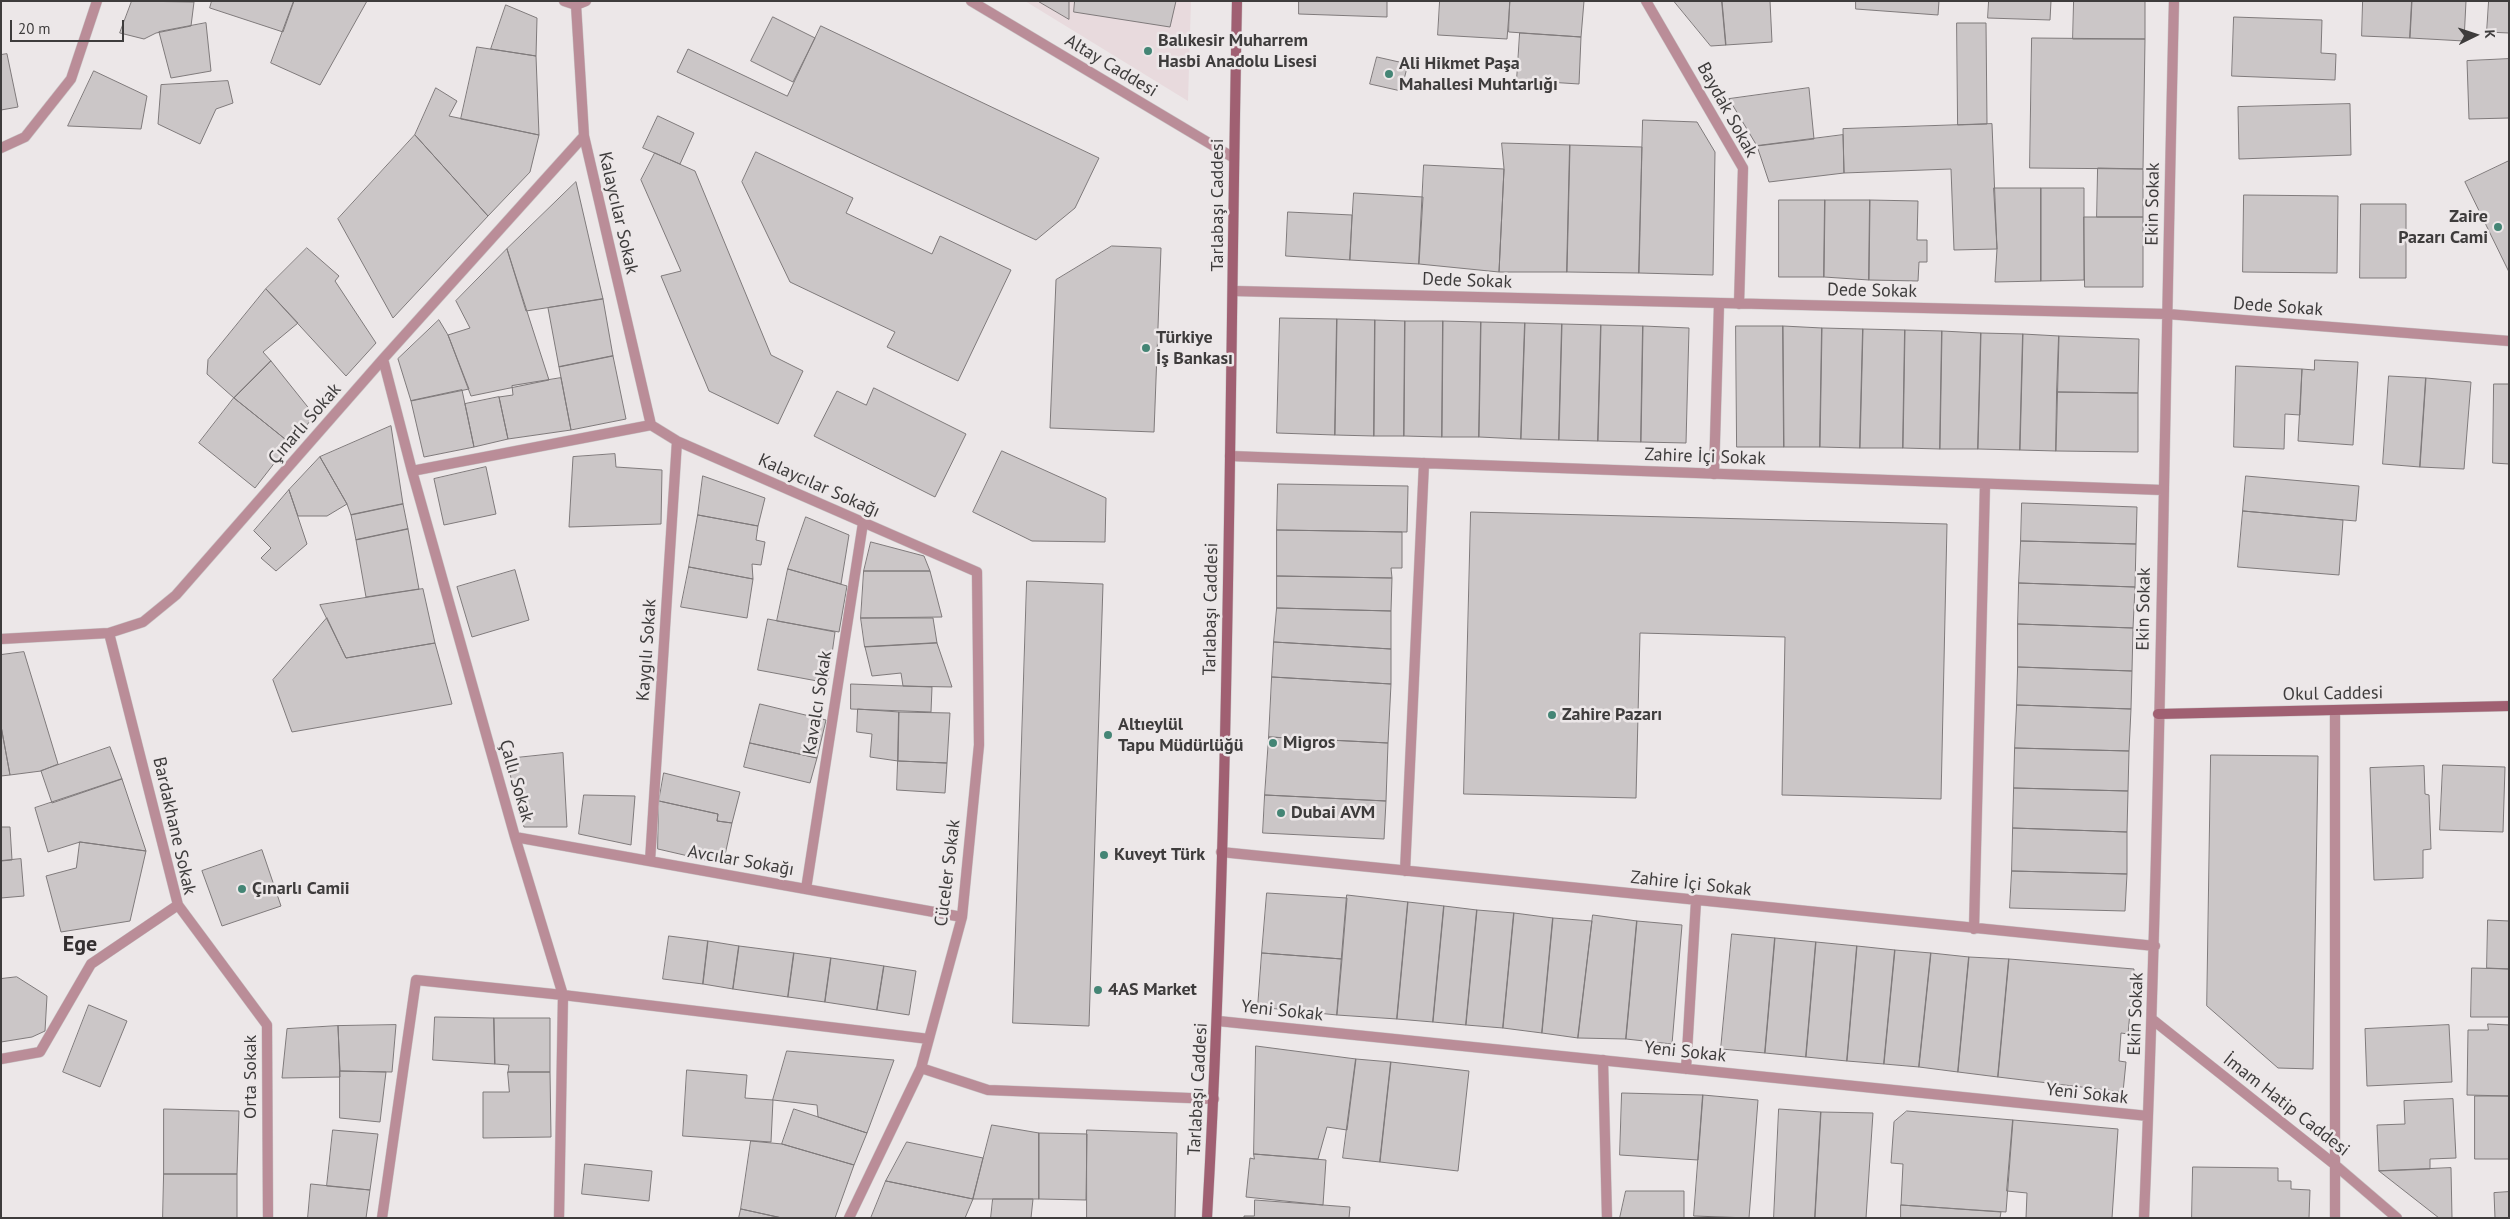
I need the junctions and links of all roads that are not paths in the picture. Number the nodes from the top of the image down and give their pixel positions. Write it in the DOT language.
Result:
graph roads {
  1 [pos="97,1"];
  2 [pos="564,1"];
  3 [pos="970,1"];
  4 [pos="1237,1"];
  5 [pos="1646,1"];
  6 [pos="2174,1"];
  7 [pos="581,3"];
  8 [pos="584,136"];
  9 [pos="1,148"];
  10 [pos="1234,158"];
  11 [pos="1234,291"];
  12 [pos="1719,304"];
  13 [pos="1739,304"];
  14 [pos="2167,314"];
  15 [pos="2509,341"];
  16 [pos="383,359"];
  17 [pos="651,425"];
  18 [pos="677,442"];
  19 [pos="1230,456"];
  20 [pos="1424,463"];
  21 [pos="412,471"];
  22 [pos="1714,474"];
  23 [pos="1985,484"];
  24 [pos="2162,490"];
  25 [pos="863,522"];
  26 [pos="977,572"];
  27 [pos="109,632"];
  28 [pos="1,638"];
  29 [pos="2509,706"];
  30 [pos="2335,711"];
  31 [pos="2158,714"];
  32 [pos="515,837"];
  33 [pos="1221,852"];
  34 [pos="650,861"];
  35 [pos="1405,871"];
  36 [pos="806,889"];
  37 [pos="1696,901"];
  38 [pos="178,904"];
  39 [pos="962,917"];
  40 [pos="1974,929"];
  41 [pos="2155,946"];
  42 [pos="562,995"];
  43 [pos="2153,1020"];
  44 [pos="1218,1021"];
  45 [pos="929,1039"];
  46 [pos="1,1059"];
  47 [pos="1603,1060"];
  48 [pos="921,1068"];
  49 [pos="1686,1068"];
  50 [pos="1214,1099"];
  51 [pos="2148,1116"];
  52 [pos="2334,1164"];
  53 [pos="268,1218"];
  54 [pos="382,1218"];
  55 [pos="559,1218"];
  56 [pos="849,1218"];
  57 [pos="1207,1218"];
  58 [pos="1607,1218"];
  59 [pos="2144,1218"];
  60 [pos="2335,1218"];
  61 [pos="2396,1218"];
  1 -- 9 [label="street"];
  2 -- 7 [label="street"];
  3 -- 10 [label="street, Altay Caddesi"];
  4 -- 10 [label="main road, Tarlabaşı Caddesi"];
  5 -- 13 [label="street, Baydak Sokak"];
  6 -- 14 [label="street, Ekin Sokak"];
  7 -- 8 [label="street, Kalaycılar Sokak"];
  8 -- 16 [label="street, Çınarlı Sokak"];
  8 -- 17 [label="street, Kalaycılar Sokak"];
  10 -- 11 [label="main road, Tarlabaşı Caddesi"];
  11 -- 12 [label="street, Dede Sokak"];
  11 -- 19 [label="main road, Tarlabaşı Caddesi"];
  12 -- 13 [label="street, Dede Sokak"];
  12 -- 22 [label="street"];
  13 -- 14 [label="street, Dede Sokak"];
  14 -- 15 [label="street, Dede Sokak"];
  14 -- 24 [label="street, Ekin Sokak"];
  16 -- 21 [label="street, Çallı Sokak"];
  16 -- 27 [label="street, Çınarlı Sokak"];
  17 -- 18 [label="street, Kalaycılar Sokağı"];
  17 -- 21 [label="street"];
  18 -- 25 [label="street, Kalaycılar Sokağı"];
  18 -- 34 [label="street, Kaygılı Sokak"];
  19 -- 20 [label="street, Zahire İçi Sokak"];
  19 -- 33 [label="main road, Tarlabaşı Caddesi"];
  20 -- 22 [label="street, Zahire İçi Sokak"];
  20 -- 35 [label="street"];
  21 -- 32 [label="street, Çallı Sokak"];
  22 -- 23 [label="street, Zahire İçi Sokak"];
  23 -- 24 [label="street, Zahire İçi Sokak"];
  23 -- 40 [label="street"];
  24 -- 31 [label="street, Ekin Sokak"];
  25 -- 26 [label="street, Kalaycılar Sokağı"];
  25 -- 36 [label="street, Kavalcı Sokak"];
  26 -- 39 [label="street, Cüceler Sokak"];
  27 -- 28 [label="street, Çınarlı Sokak"];
  27 -- 38 [label="street, Bardakhane Sokak"];
  29 -- 30 [label="main road, Okul Caddesi"];
  30 -- 31 [label="main road, Okul Caddesi"];
  30 -- 52 [label="street"];
  31 -- 41 [label="street, Ekin Sokak"];
  32 -- 34 [label="street, Avcılar Sokağı"];
  32 -- 42 [label="street, Çallı Sokak"];
  33 -- 35 [label="street, Zahire İçi Sokak"];
  33 -- 44 [label="main road, Tarlabaşı Caddesi"];
  34 -- 36 [label="street, Avcılar Sokağı"];
  35 -- 37 [label="street, Zahire İçi Sokak"];
  36 -- 39 [label="street, Avcılar Sokağı"];
  37 -- 40 [label="street, Zahire İçi Sokak"];
  37 -- 49 [label="street"];
  38 -- 46 [label="street, Bardakhane Sokak"];
  38 -- 53 [label="street, Orta Sokak"];
  39 -- 45 [label="street, Cüceler Sokak"];
  40 -- 41 [label="street, Zahire İçi Sokak"];
  41 -- 43 [label="street, Ekin Sokak"];
  42 -- 45 [label="street"];
  42 -- 54 [label="street"];
  42 -- 55 [label="street, Çallı Sokak"];
  43 -- 51 [label="street, Ekin Sokak"];
  43 -- 52 [label="street, İmam Hatip Caddesi"];
  44 -- 47 [label="street, Yeni Sokak"];
  44 -- 50 [label="main road, Tarlabaşı Caddesi"];
  45 -- 48 [label="street, Cüceler Sokak"];
  47 -- 49 [label="street, Yeni Sokak"];
  47 -- 58 [label="street"];
  48 -- 50 [label="street"];
  48 -- 56 [label="street, Cüceler Sokak"];
  49 -- 51 [label="street, Yeni Sokak"];
  50 -- 57 [label="main road, Tarlabaşı Caddesi"];
  51 -- 59 [label="street, Ekin Sokak"];
  52 -- 60 [label="street"];
  52 -- 61 [label="street, İmam Hatip Caddesi"];
}
